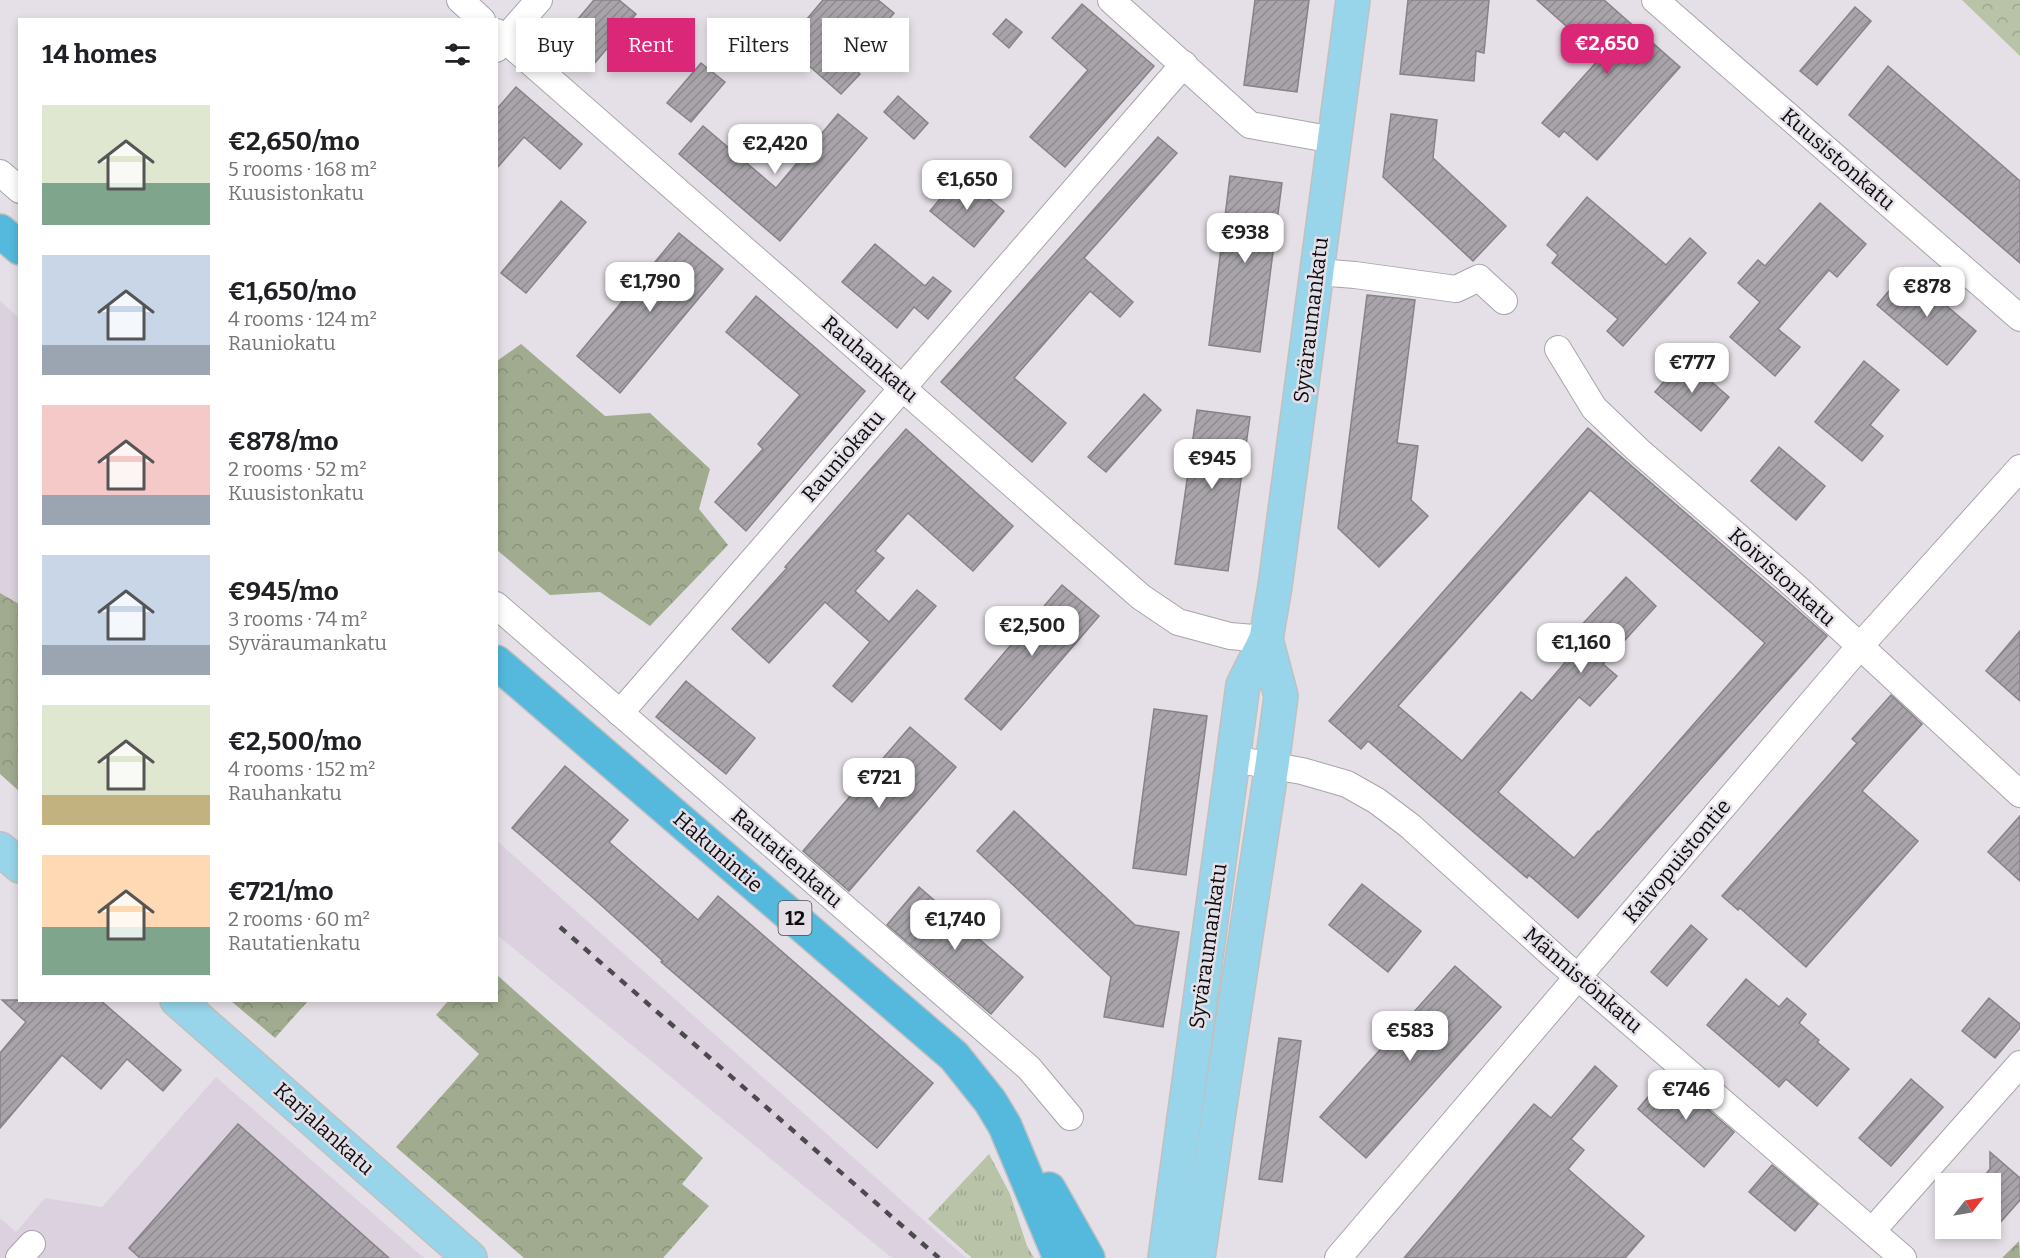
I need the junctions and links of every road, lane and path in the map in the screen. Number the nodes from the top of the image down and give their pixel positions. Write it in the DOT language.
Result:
graph roads {
  1 [pos="460,0"];
  2 [pos="539,0"];
  3 [pos="1112,0"];
  4 [pos="1353,0"];
  5 [pos="1655,0"];
  6 [pos="480,18"];
  7 [pos="499,40"];
  8 [pos="1184,64"];
  9 [pos="1334,140"];
  10 [pos="0,173"];
  11 [pos="18,188"];
  12 [pos="0,231"];
  13 [pos="18,246"];
  14 [pos="1317,272"];
  15 [pos="1504,301"];
  16 [pos="2020,318"];
  17 [pos="1558,349"];
  18 [pos="903,387"];
  19 [pos="2020,468"];
  20 [pos="498,608"];
  21 [pos="1266,639"];
  22 [pos="1860,646"];
  23 [pos="498,664"];
  24 [pos="620,713"];
  25 [pos="1233,759"];
  26 [pos="1272,765"];
  27 [pos="2020,794"];
  28 [pos="0,849"];
  29 [pos="18,864"];
  30 [pos="1578,977"];
  31 [pos="179,1002"];
  32 [pos="2020,1064"];
  33 [pos="1070,1117"];
  34 [pos="1005,1126"];
  35 [pos="1872,1231"];
  36 [pos="470,1258"];
  37 [pos="1060,1258"];
  38 [pos="1088,1258"];
  39 [pos="1165,1258"];
  40 [pos="1198,1258"];
  41 [pos="1338,1258"];
  42 [pos="1903,1258"];
  1 -- 6 [label="street"];
  2 -- 7 [label="street"];
  3 -- 8 [label="street"];
  4 -- 9 [label="main road, Syväraumankatu"];
  5 -- 16 [label="street, Kuusistonkatu"];
  7 -- 18 [label="street, Rauhankatu"];
  8 -- 9 [label="street"];
  8 -- 18 [label="street, Rauniokatu"];
  9 -- 14 [label="main road, Syväraumankatu"];
  10 -- 11 [label="street"];
  12 -- 13 [label="highway"];
  14 -- 15 [label="street"];
  14 -- 21 [label="main road, Syväraumankatu"];
  17 -- 22 [label="street, Koivistonkatu"];
  18 -- 21 [label="street, Rauhankatu"];
  18 -- 24 [label="street, Rauniokatu"];
  19 -- 22 [label="street, Kaivopuistontie"];
  20 -- 24 [label="street, Rautatienkatu"];
  21 -- 25 [label="main road, Syväraumankatu"];
  21 -- 26 [label="main road, Syväraumankatu"];
  22 -- 27 [label="street, Koivistonkatu"];
  22 -- 30 [label="street, Kaivopuistontie"];
  23 -- 34 [label="highway, Hakunintie / 12"];
  24 -- 33 [label="street, Rautatienkatu"];
  25 -- 26 [label="street, Männistönkatu"];
  25 -- 39 [label="main road, Syväraumankatu"];
  26 -- 30 [label="street, Männistönkatu"];
  26 -- 40 [label="main road, Syväraumankatu"];
  28 -- 29 [label="main road"];
  30 -- 35 [label="street, Männistönkatu"];
  30 -- 41 [label="street, Kaivopuistontie"];
  31 -- 36 [label="main road, Karjalankatu"];
  32 -- 35 [label="street"];
  34 -- 37 [label="highway, Hakunintie / 12"];
  34 -- 38 [label="highway, Hakunintie / 12"];
  35 -- 42 [label="street, Männistönkatu"];
}
